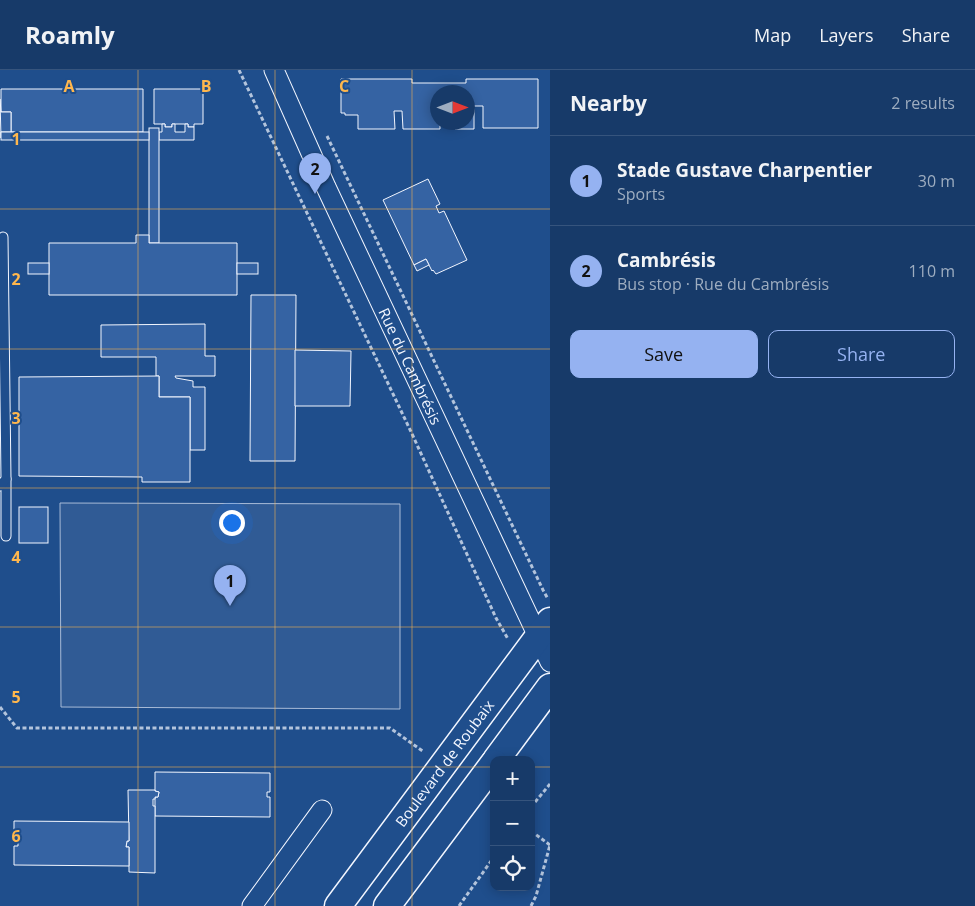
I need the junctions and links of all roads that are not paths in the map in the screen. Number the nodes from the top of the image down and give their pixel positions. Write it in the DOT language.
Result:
graph roads {
  1 [pos="274,70"];
  2 [pos="3,237"];
  3 [pos="3,483"];
  4 [pos="6,536"];
  5 [pos="544,629"];
  6 [pos="550,662"];
  7 [pos="550,688"];
  8 [pos="499,756"];
  9 [pos="490,768"];
  10 [pos="322,810"];
  11 [pos="252,906"];
  12 [pos="338,906"];
  13 [pos="387,906"];
  1 -- 5 [label="street, Rue du Cambrésis"];
  2 -- 3 [label="lane"];
  3 -- 4 [label="lane"];
  5 -- 6 [label="street, Rue du Cambrésis"];
  5 -- 12 [label="main road, Boulevard de Roubaix"];
  7 -- 8 [label="main road"];
  9 -- 13 [label="main road"];
  10 -- 11 [label="street"];
}
